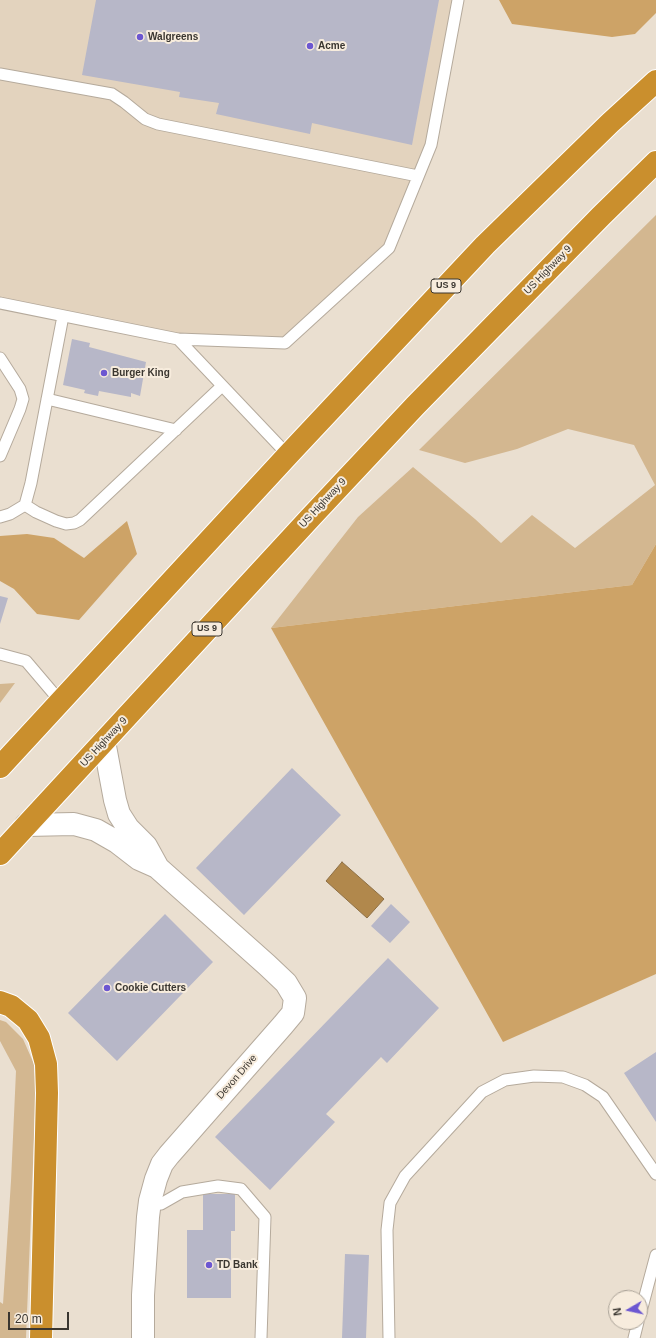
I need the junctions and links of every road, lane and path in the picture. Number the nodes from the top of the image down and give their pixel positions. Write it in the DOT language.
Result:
graph roads {
  1 [pos="458,0"];
  2 [pos="0,74"];
  3 [pos="656,80"];
  4 [pos="656,162"];
  5 [pos="418,176"];
  6 [pos="0,303"];
  7 [pos="63,316"];
  8 [pos="178,339"];
  9 [pos="0,358"];
  10 [pos="222,386"];
  11 [pos="47,399"];
  12 [pos="176,430"];
  13 [pos="288,455"];
  14 [pos="0,456"];
  15 [pos="25,505"];
  16 [pos="0,517"];
  17 [pos="0,654"];
  18 [pos="60,702"];
  19 [pos="104,741"];
  20 [pos="0,767"];
  21 [pos="26,825"];
  22 [pos="0,854"];
  23 [pos="157,867"];
  24 [pos="0,1002"];
  25 [pos="656,1174"];
  26 [pos="150,1205"];
  27 [pos="656,1255"];
  28 [pos="647,1290"];
  29 [pos="261,1337"];
  30 [pos="41,1338"];
  31 [pos="143,1338"];
  32 [pos="389,1338"];
  1 -- 5 [label="lane"];
  2 -- 5 [label="lane"];
  3 -- 13 [label="highway, US 9"];
  4 -- 19 [label="highway, US Highway 9 / US 9"];
  5 -- 8 [label="lane"];
  6 -- 7 [label="lane"];
  7 -- 8 [label="lane"];
  7 -- 11 [label="lane"];
  8 -- 10 [label="lane"];
  9 -- 14 [label="lane"];
  10 -- 12 [label="lane"];
  10 -- 13 [label="lane"];
  11 -- 12 [label="lane"];
  11 -- 15 [label="lane"];
  12 -- 15 [label="lane"];
  13 -- 18 [label="highway, US 9"];
  15 -- 16 [label="lane"];
  17 -- 18 [label="lane"];
  18 -- 20 [label="highway, US 9"];
  19 -- 21 [label="highway, US Highway 9 / US 9"];
  19 -- 23 [label="street"];
  21 -- 22 [label="highway, US Highway 9 / US 9"];
  21 -- 23 [label="street"];
  23 -- 26 [label="street, Devon Drive"];
  24 -- 30 [label="highway"];
  25 -- 32 [label="lane"];
  26 -- 29 [label="lane"];
  26 -- 31 [label="street, Devon Drive"];
  27 -- 28 [label="lane"];
}
